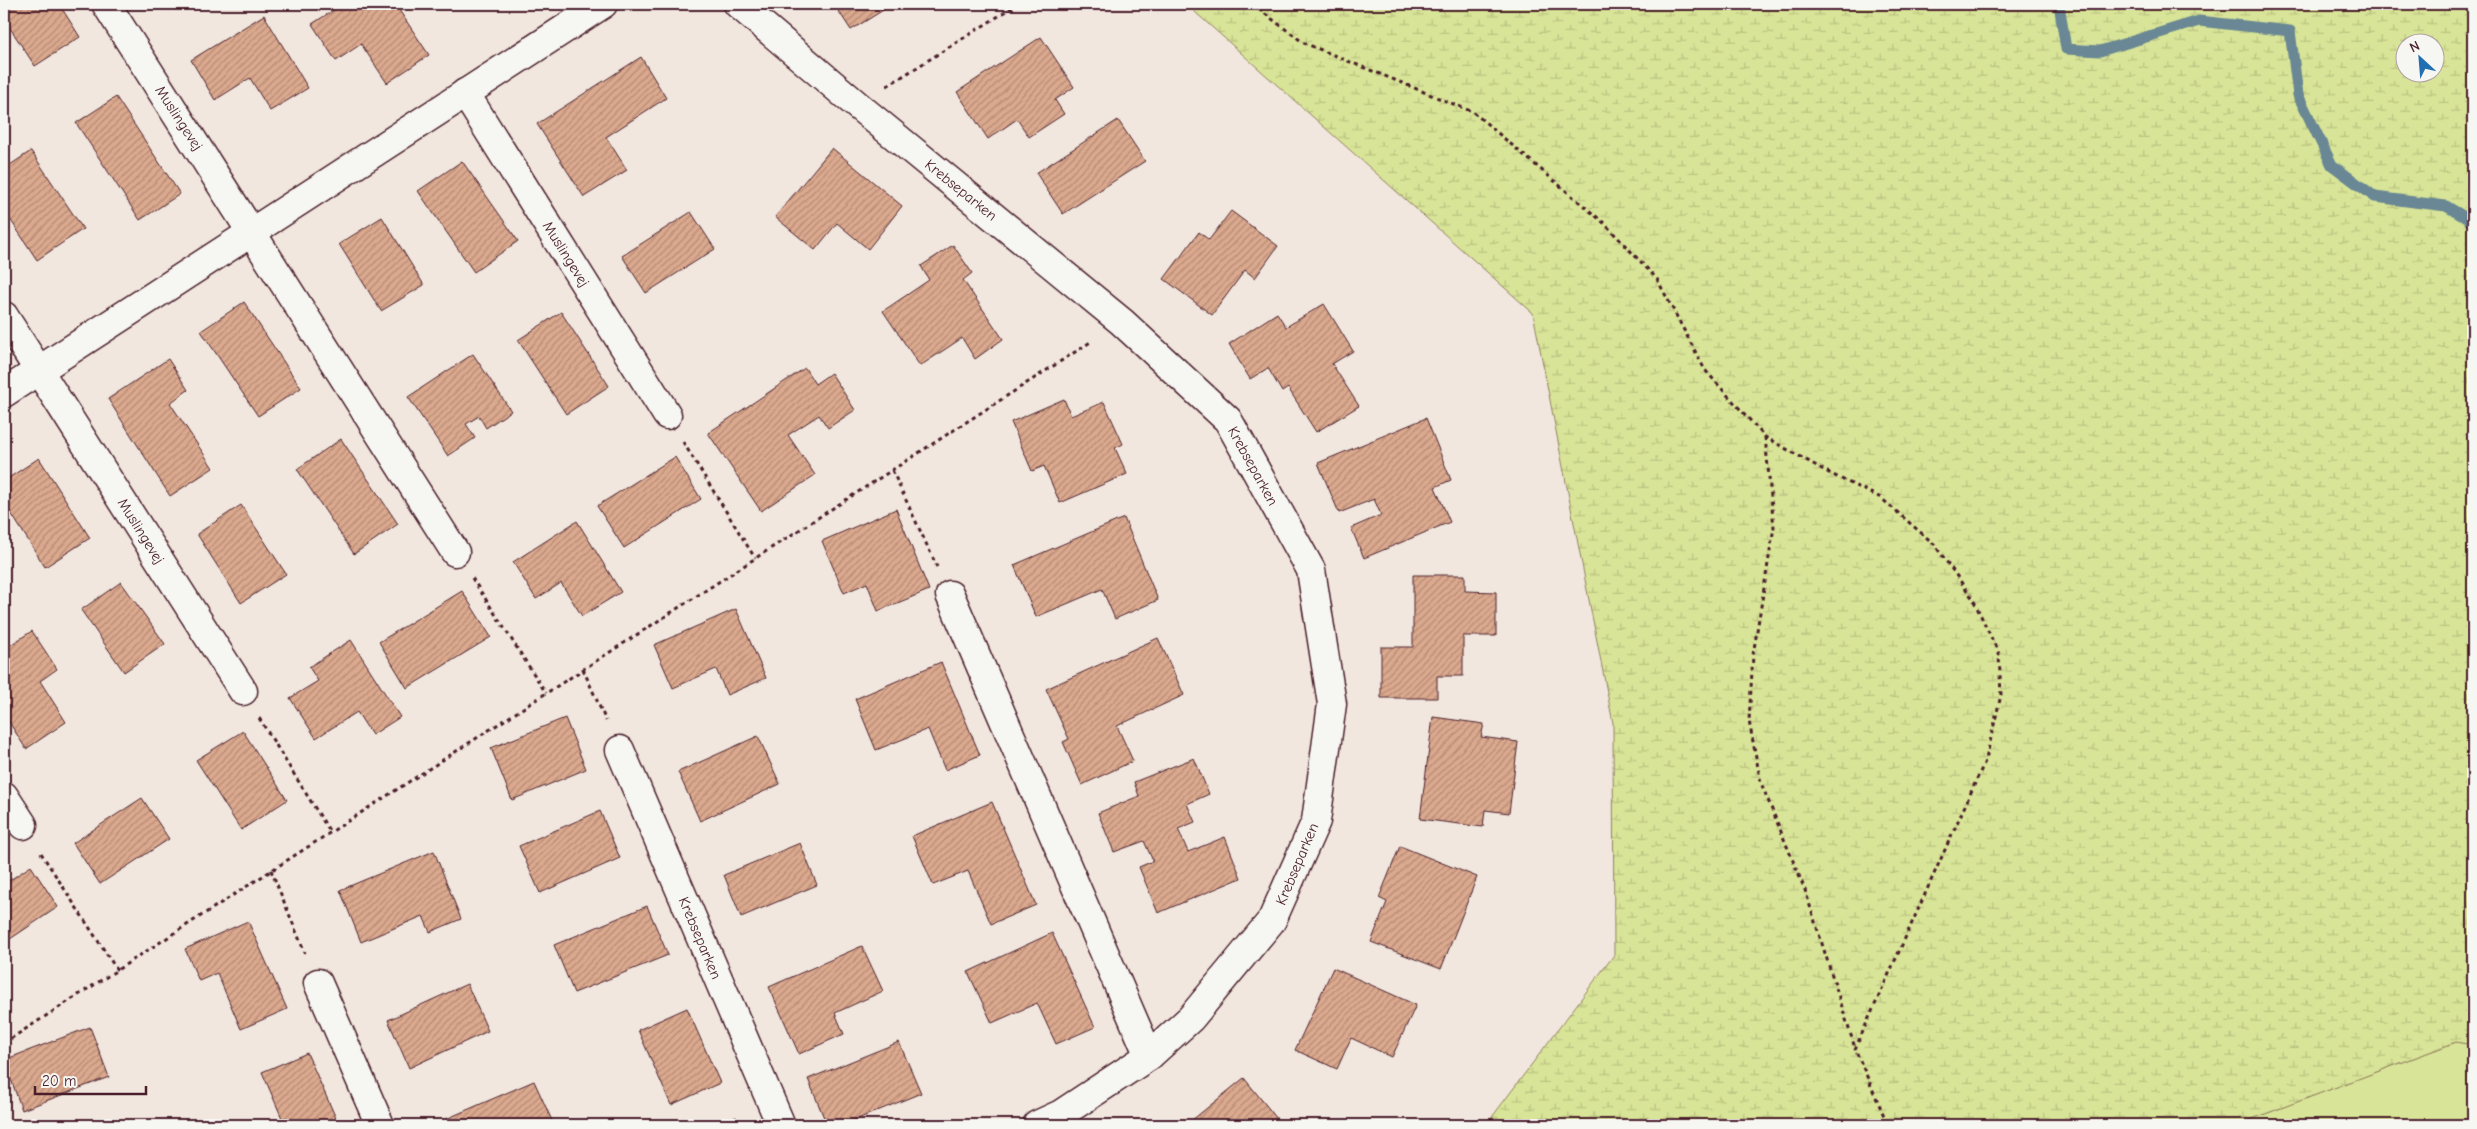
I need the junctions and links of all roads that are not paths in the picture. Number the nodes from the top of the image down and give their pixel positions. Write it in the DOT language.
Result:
graph roads {
  1 [pos="106,4"];
  2 [pos="603,4"];
  3 [pos="738,4"];
  4 [pos="465,93"];
  5 [pos="253,231"];
  6 [pos="4,316"];
  7 [pos="39,370"];
  8 [pos="4,393"];
  9 [pos="666,415"];
  10 [pos="455,552"];
  11 [pos="950,595"];
  12 [pos="243,691"];
  13 [pos="620,750"];
  14 [pos="4,796"];
  15 [pos="23,825"];
  16 [pos="318,983"];
  17 [pos="1149,1056"];
  18 [pos="380,1125"];
  19 [pos="781,1125"];
  20 [pos="1036,1125"];
  1 -- 5 [label="street, Muslingevej"];
  2 -- 4 [label="street"];
  3 -- 17 [label="street, Krebseparken"];
  4 -- 5 [label="street"];
  4 -- 9 [label="street, Muslingevej"];
  5 -- 7 [label="street"];
  5 -- 10 [label="street, Muslingevej"];
  6 -- 7 [label="street, Muslingevej"];
  7 -- 8 [label="street"];
  7 -- 12 [label="street, Muslingevej"];
  11 -- 17 [label="street"];
  13 -- 19 [label="street, Krebseparken"];
  14 -- 15 [label="street"];
  16 -- 18 [label="street"];
  17 -- 20 [label="street, Krebseparken"];
}
